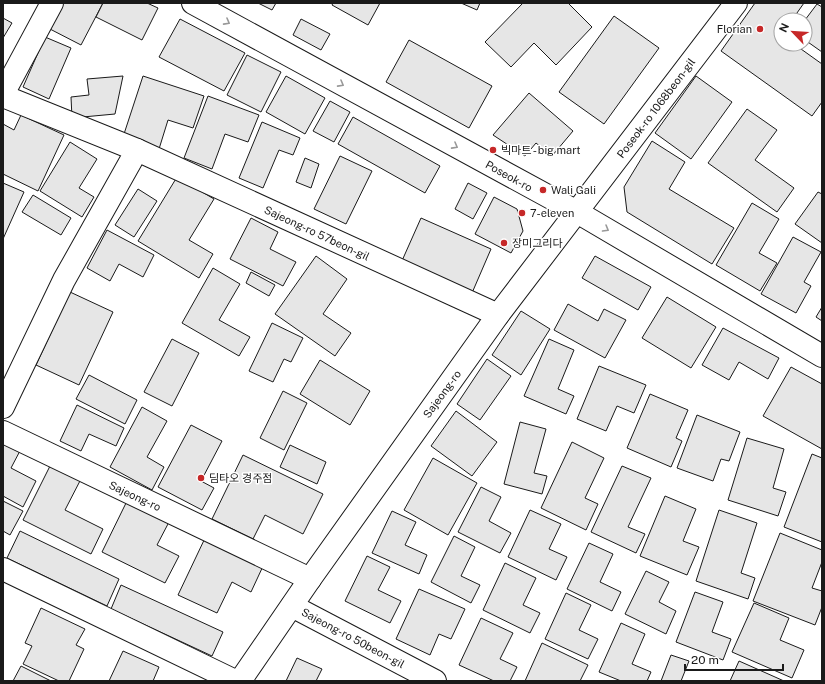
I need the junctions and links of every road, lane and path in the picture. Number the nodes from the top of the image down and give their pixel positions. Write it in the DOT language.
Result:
graph roads {
  1 [pos="52,3"];
  2 [pos="193,3"];
  3 [pos="736,3"];
  4 [pos="3,95"];
  5 [pos="136,150"];
  6 [pos="577,212"];
  7 [pos="498,315"];
  8 [pos="822,356"];
  9 [pos="3,407"];
  10 [pos="3,432"];
  11 [pos="3,569"];
  12 [pos="310,579"];
  13 [pos="292,606"];
  14 [pos="235,681"];
  15 [pos="240,681"];
  16 [pos="435,681"];
  1 -- 4 [label="street"];
  2 -- 6 [label="street, Poseok-ro, one-way"];
  3 -- 6 [label="street, Poseok-ro 1068beon-gil"];
  4 -- 5 [label="street, Sajeong-ro 57beon-gil"];
  5 -- 7 [label="street, Sajeong-ro 57beon-gil"];
  5 -- 9 [label="street"];
  6 -- 7 [label="street, Sajeong-ro"];
  6 -- 8 [label="street, Poseok-ro, one-way"];
  7 -- 12 [label="street, Sajeong-ro"];
  10 -- 12 [label="street, Sajeong-ro"];
  11 -- 14 [label="street"];
  12 -- 13 [label="street, Sajeong-ro"];
  13 -- 15 [label="street, Sajeong-ro"];
  13 -- 16 [label="street, Sajeong-ro 50beon-gil"];
}
